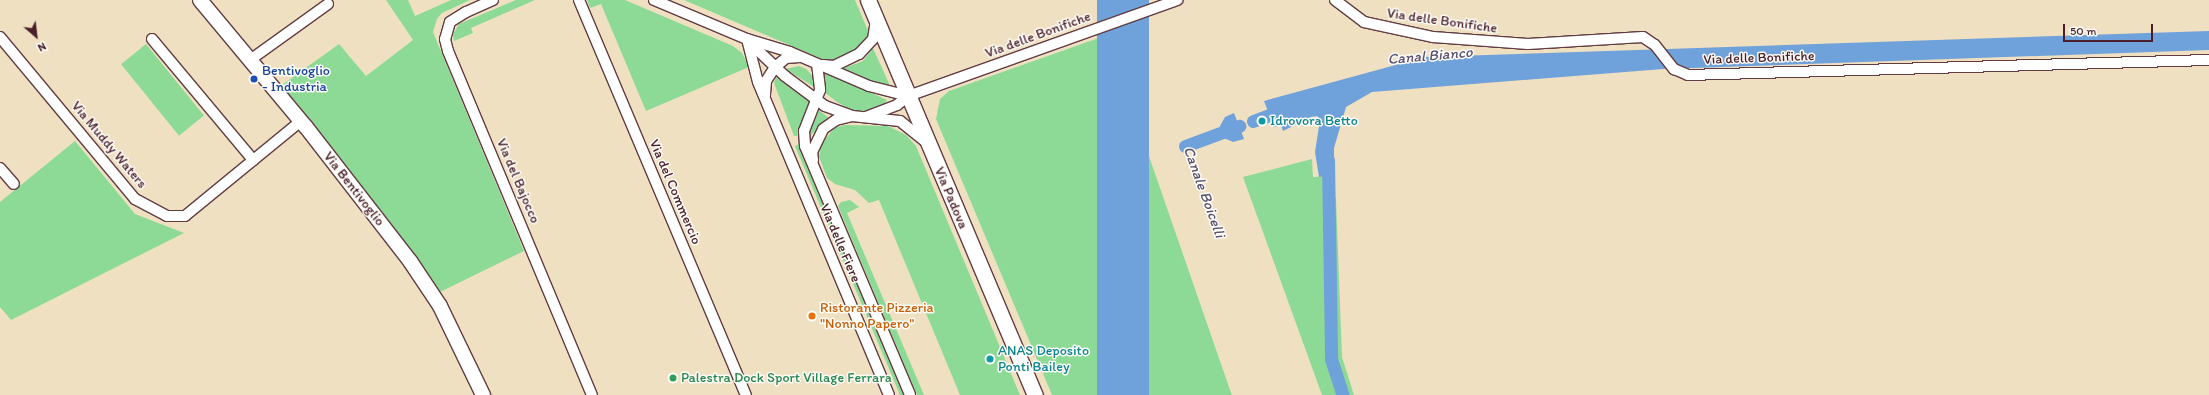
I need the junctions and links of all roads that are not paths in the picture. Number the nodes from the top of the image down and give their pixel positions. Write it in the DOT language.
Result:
graph roads {
  1 [pos="200,0"];
  2 [pos="493,0"];
  3 [pos="579,0"];
  4 [pos="654,0"];
  5 [pos="868,0"];
  6 [pos="1335,0"];
  7 [pos="1175,1"];
  8 [pos="328,4"];
  9 [pos="876,20"];
  10 [pos="0,37"];
  11 [pos="152,39"];
  12 [pos="747,39"];
  13 [pos="803,57"];
  14 [pos="250,60"];
  15 [pos="2209,60"];
  16 [pos="817,64"];
  17 [pos="775,66"];
  18 [pos="908,96"];
  19 [pos="815,99"];
  20 [pos="766,101"];
  21 [pos="852,116"];
  22 [pos="866,117"];
  23 [pos="301,121"];
  24 [pos="929,145"];
  25 [pos="253,160"];
  26 [pos="813,166"];
  27 [pos="0,168"];
  28 [pos="14,184"];
  29 [pos="483,395"];
  30 [pos="592,395"];
  31 [pos="746,395"];
  32 [pos="888,395"];
  33 [pos="910,395"];
  34 [pos="1035,395"];
  1 -- 14 [label="street, Via Bentivoglio"];
  2 -- 30 [label="street, Via del Bajocco"];
  3 -- 31 [label="street, Via del Commercio"];
  4 -- 12 [label="street"];
  5 -- 9 [label="main road, Via Padova"];
  6 -- 15 [label="street, Via delle Bonifiche"];
  7 -- 18 [label="street, Via delle Bonifiche"];
  8 -- 14 [label="street"];
  9 -- 16 [label="street"];
  9 -- 18 [label="main road, Via Padova"];
  10 -- 25 [label="street, Via Muddy Waters"];
  11 -- 25 [label="street"];
  12 -- 13 [label="street"];
  12 -- 17 [label="street"];
  12 -- 20 [label="street, Via delle Fiere"];
  13 -- 16 [label="street"];
  13 -- 17 [label="street"];
  14 -- 23 [label="street, Via Bentivoglio"];
  16 -- 18 [label="street"];
  16 -- 19 [label="street, Via delle Fiere"];
  17 -- 19 [label="street"];
  17 -- 20 [label="street, Via delle Fiere"];
  18 -- 22 [label="street, Via delle Bonifiche"];
  18 -- 24 [label="main road, Via Padova"];
  19 -- 21 [label="street"];
  19 -- 26 [label="street, Via delle Fiere"];
  20 -- 32 [label="street, Via delle Fiere"];
  21 -- 22 [label="street"];
  21 -- 26 [label="street, Via delle Fiere"];
  22 -- 24 [label="street"];
  23 -- 25 [label="street, Via Muddy Waters"];
  23 -- 29 [label="street, Via Bentivoglio"];
  24 -- 34 [label="main road, Via Padova"];
  26 -- 33 [label="street, Via delle Fiere"];
  27 -- 28 [label="street"];
}
